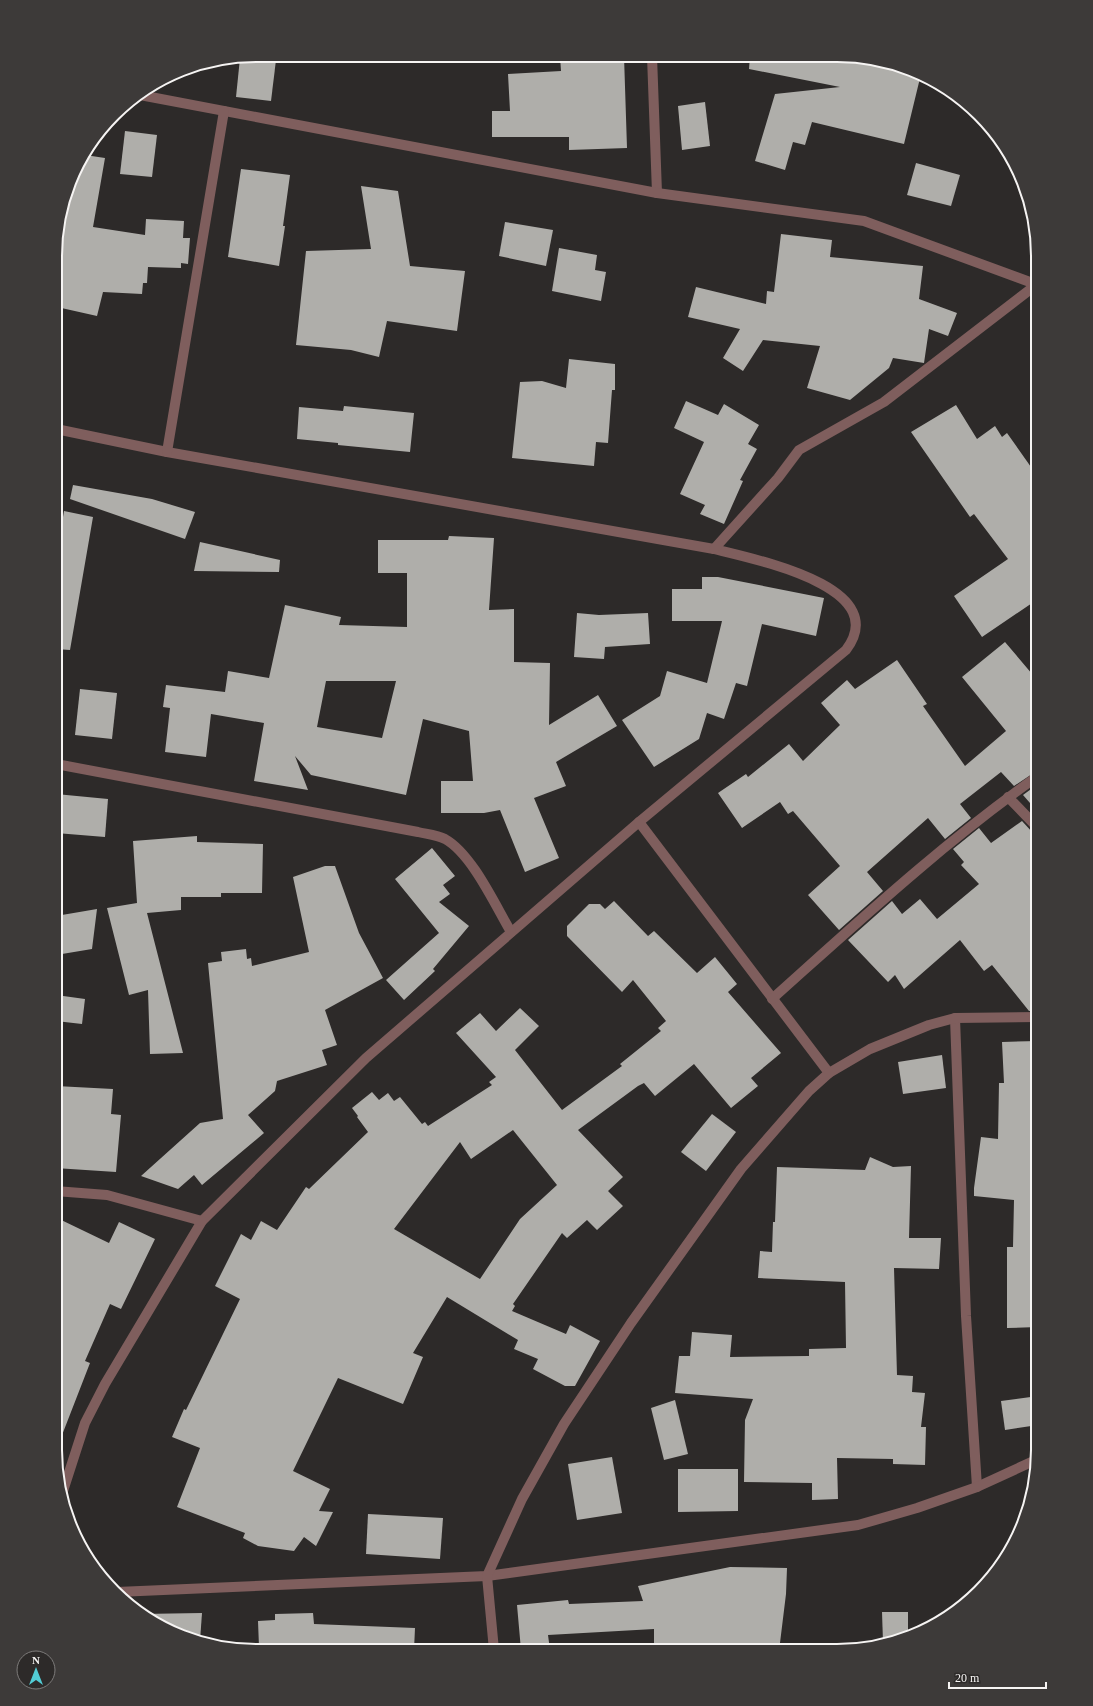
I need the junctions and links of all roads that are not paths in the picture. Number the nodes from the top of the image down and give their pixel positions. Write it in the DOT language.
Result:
graph roads {
  1 [pos="652,62"];
  2 [pos="146,96"];
  3 [pos="224,111"];
  4 [pos="657,193"];
  5 [pos="1031,283"];
  6 [pos="1031,290"];
  7 [pos="62,430"];
  8 [pos="167,452"];
  9 [pos="714,549"];
  10 [pos="62,765"];
  11 [pos="1031,781"];
  12 [pos="1008,797"];
  13 [pos="1031,821"];
  14 [pos="639,822"];
  15 [pos="511,932"];
  16 [pos="772,999"];
  17 [pos="1031,1017"];
  18 [pos="954,1018"];
  19 [pos="829,1072"];
  20 [pos="62,1192"];
  21 [pos="202,1221"];
  22 [pos="1031,1462"];
  23 [pos="65,1484"];
  24 [pos="977,1487"];
  25 [pos="487,1576"];
  26 [pos="124,1592"];
  27 [pos="493,1644"];
  1 -- 4 [label="street"];
  2 -- 3 [label="street"];
  3 -- 4 [label="street"];
  3 -- 8 [label="street"];
  4 -- 5 [label="street"];
  6 -- 9 [label="street"];
  7 -- 8 [label="street"];
  8 -- 9 [label="street"];
  9 -- 14 [label="street"];
  10 -- 15 [label="street"];
  11 -- 12 [label="street"];
  12 -- 13 [label="street"];
  12 -- 16 [label="street"];
  14 -- 15 [label="street"];
  14 -- 16 [label="street"];
  15 -- 21 [label="street"];
  16 -- 19 [label="street"];
  17 -- 18 [label="street"];
  18 -- 19 [label="street"];
  18 -- 24 [label="street"];
  19 -- 25 [label="street"];
  20 -- 21 [label="street"];
  21 -- 23 [label="street"];
  22 -- 24 [label="street"];
  24 -- 25 [label="street"];
  25 -- 26 [label="street"];
  25 -- 27 [label="street"];
}
